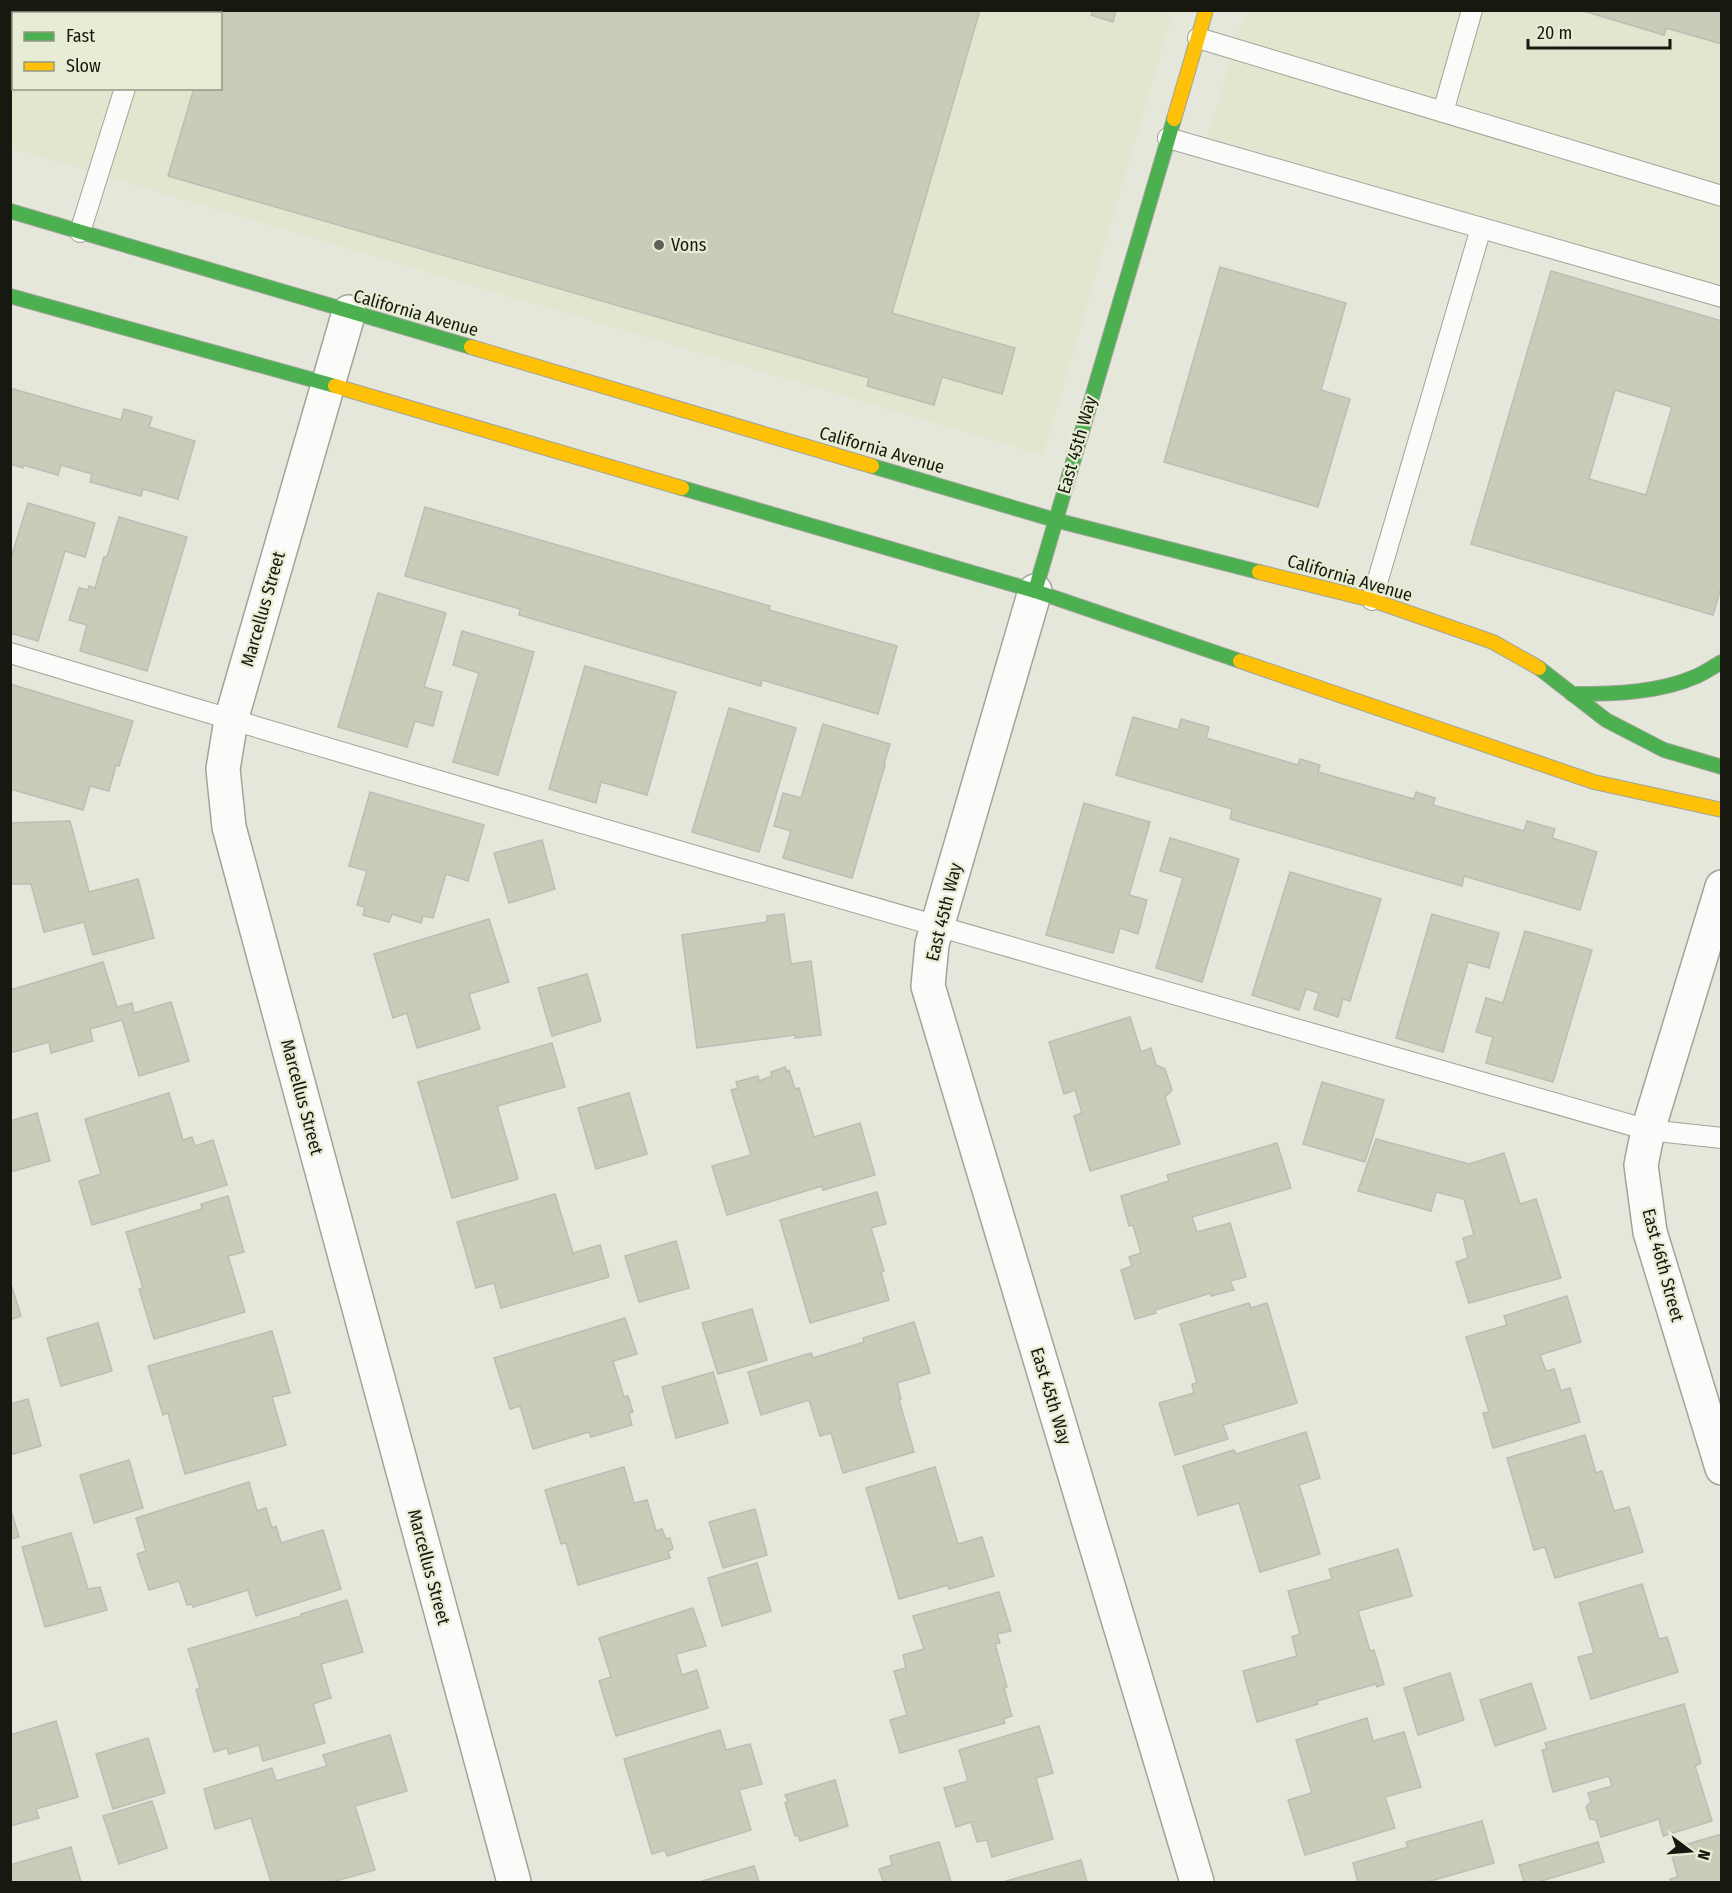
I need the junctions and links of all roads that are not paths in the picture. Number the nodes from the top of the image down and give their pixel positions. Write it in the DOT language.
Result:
graph roads {
  1 [pos="1206,10"];
  2 [pos="1472,10"];
  3 [pos="1198,38"];
  4 [pos="120,90"];
  5 [pos="1443,112"];
  6 [pos="1168,138"];
  7 [pos="1722,196"];
  8 [pos="10,211"];
  9 [pos="1481,228"];
  10 [pos="80,232"];
  11 [pos="10,296"];
  12 [pos="1722,297"];
  13 [pos="350,312"];
  14 [pos="327,384"];
  15 [pos="1055,520"];
  16 [pos="1035,591"];
  17 [pos="1372,600"];
  18 [pos="10,653"];
  19 [pos="1722,662"];
  20 [pos="1572,694"];
  21 [pos="231,720"];
  22 [pos="1722,767"];
  23 [pos="1722,810"];
  24 [pos="1722,887"];
  25 [pos="937,926"];
  26 [pos="1648,1130"];
  27 [pos="1722,1138"];
  28 [pos="1722,1468"];
  29 [pos="514,1882"];
  30 [pos="1197,1882"];
  1 -- 3 [label="street, East 45th Way"];
  2 -- 5 [label="lane"];
  3 -- 5 [label="lane"];
  3 -- 6 [label="street, East 45th Way"];
  4 -- 10 [label="lane"];
  5 -- 7 [label="lane"];
  6 -- 9 [label="lane"];
  6 -- 15 [label="street, East 45th Way"];
  8 -- 10 [label="street, California Avenue"];
  9 -- 12 [label="lane"];
  9 -- 17 [label="lane"];
  10 -- 13 [label="street, California Avenue"];
  11 -- 14 [label="street"];
  13 -- 14 [label="street, Marcellus Street"];
  13 -- 15 [label="street, California Avenue"];
  14 -- 16 [label="street"];
  14 -- 21 [label="street, Marcellus Street"];
  15 -- 16 [label="street, East 45th Way"];
  15 -- 17 [label="street, California Avenue"];
  16 -- 23 [label="street"];
  16 -- 25 [label="street, East 45th Way"];
  17 -- 20 [label="street, California Avenue"];
  18 -- 21 [label="lane"];
  19 -- 20 [label="street"];
  20 -- 22 [label="street, California Avenue"];
  21 -- 25 [label="lane"];
  21 -- 29 [label="street, Marcellus Street"];
  24 -- 26 [label="street, East 46th Street"];
  25 -- 26 [label="lane"];
  25 -- 30 [label="street, East 45th Way"];
  26 -- 27 [label="lane"];
  26 -- 28 [label="street, East 46th Street"];
}
